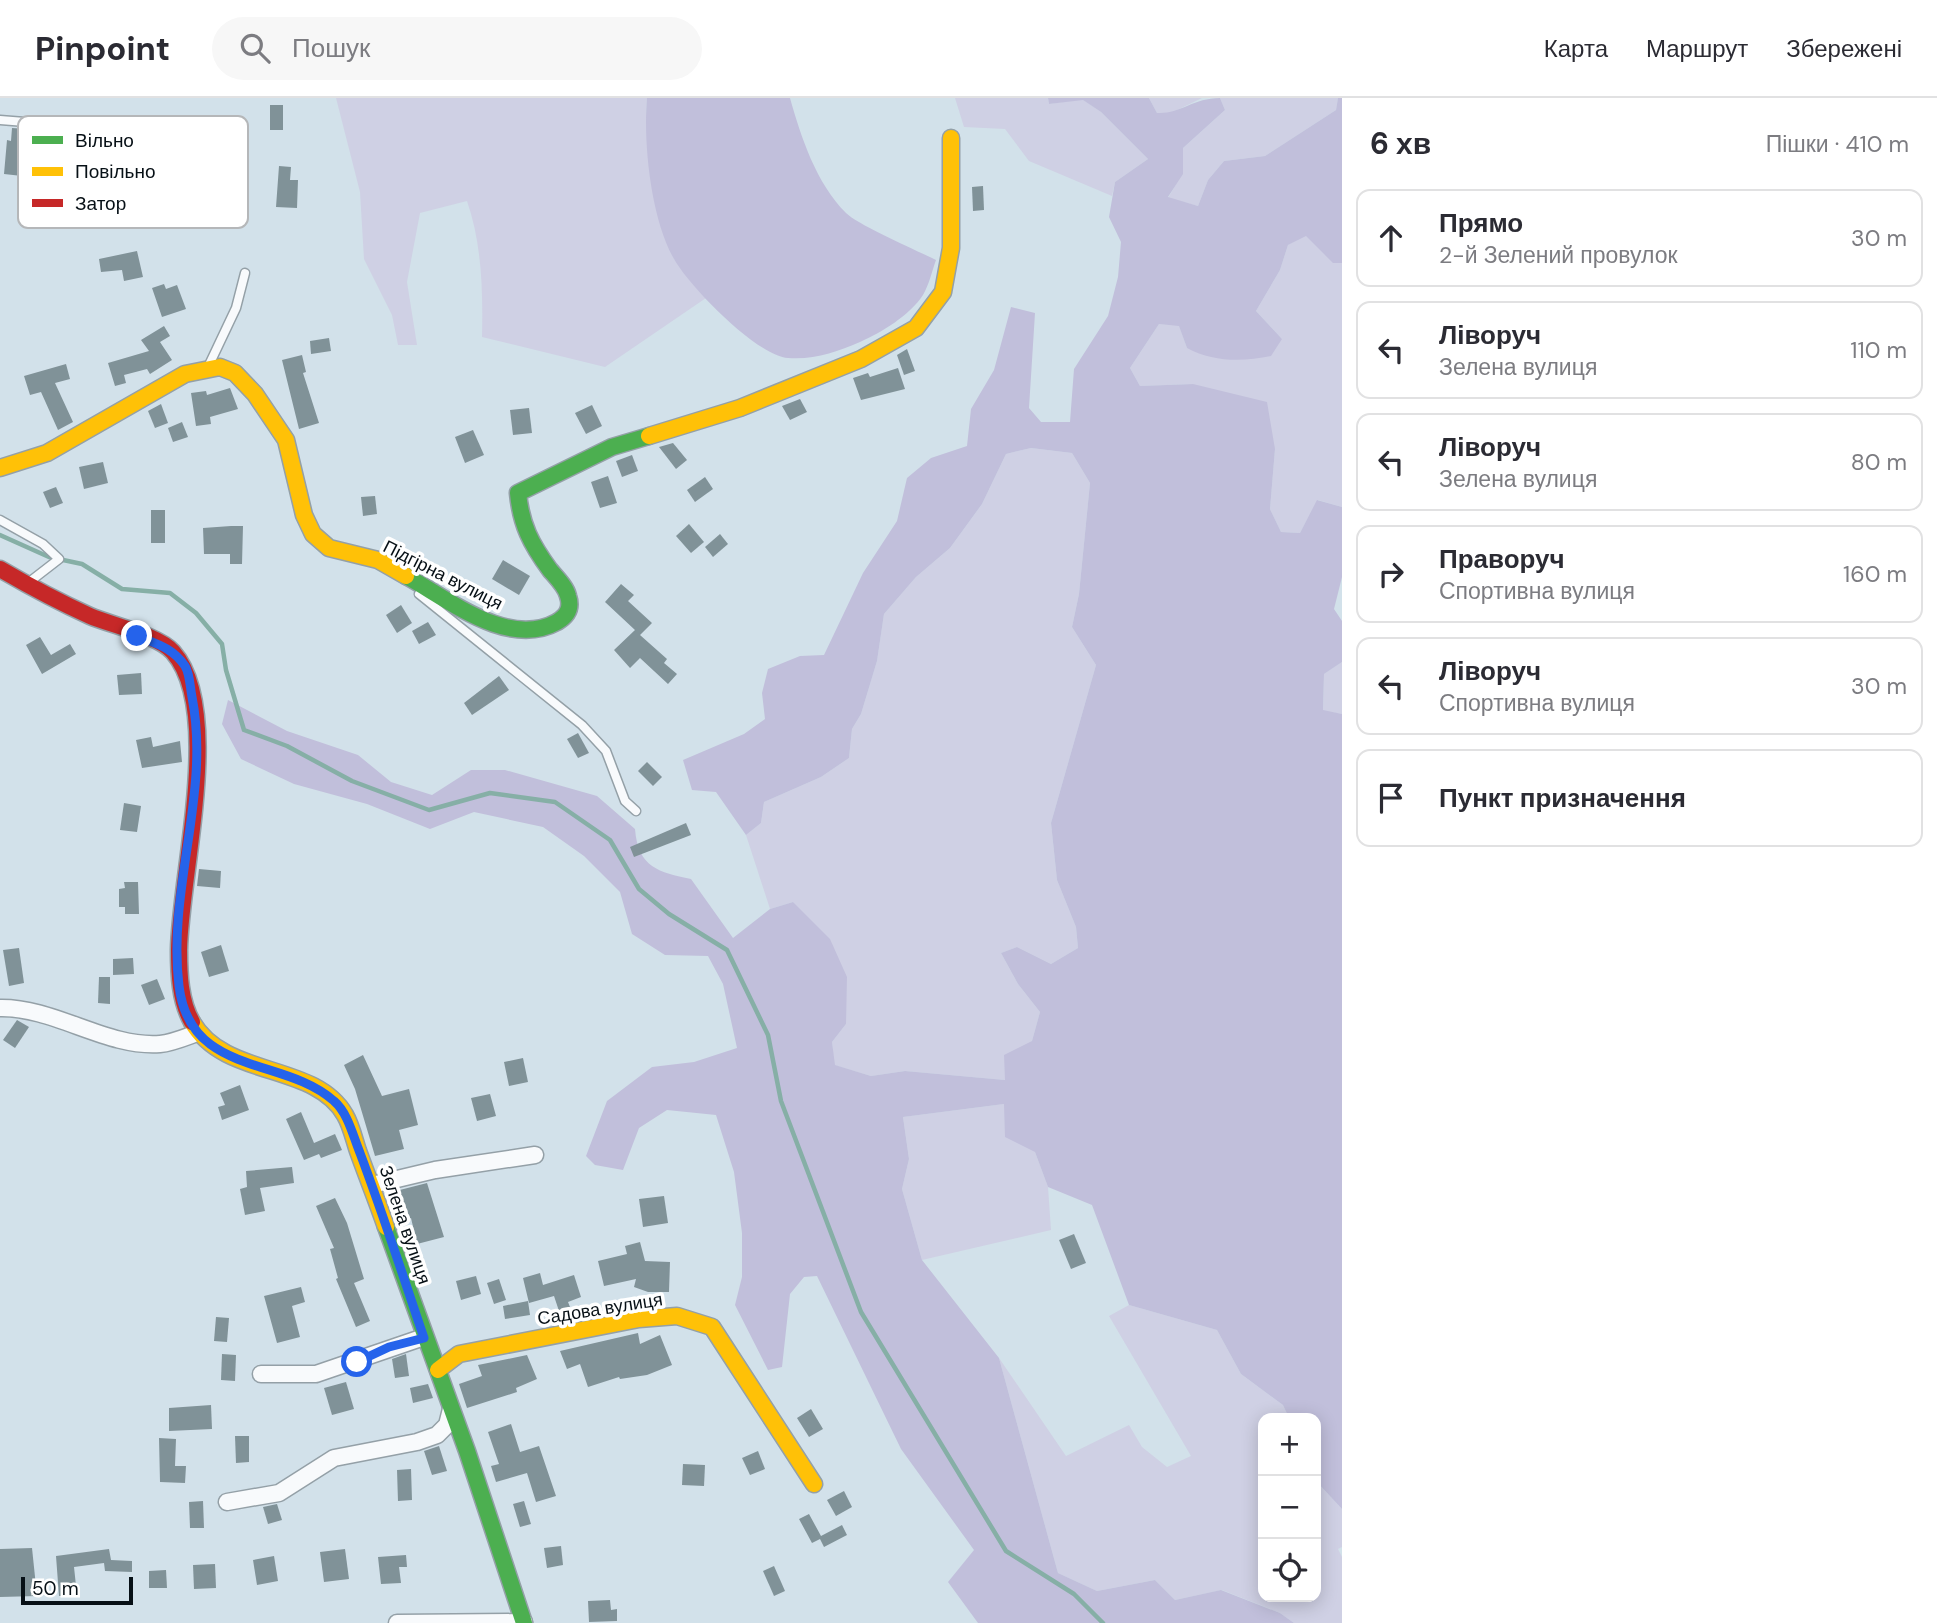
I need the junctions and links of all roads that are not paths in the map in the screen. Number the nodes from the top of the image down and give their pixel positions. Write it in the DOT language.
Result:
graph roads {
  1 [pos="0,120"];
  2 [pos="18,121"];
  3 [pos="951,138"];
  4 [pos="245,273"];
  5 [pos="207,368"];
  6 [pos="0,468"];
  7 [pos="0,520"];
  8 [pos="388,567"];
  9 [pos="0,569"];
  10 [pos="26,584"];
  11 [pos="636,811"];
  12 [pos="0,1008"];
  13 [pos="197,1034"];
  14 [pos="535,1155"];
  15 [pos="372,1185"];
  16 [pos="424,1338"];
  17 [pos="438,1370"];
  18 [pos="261,1374"];
  19 [pos="450,1409"];
  20 [pos="814,1484"];
  21 [pos="227,1502"];
  22 [pos="397,1623"];
  23 [pos="524,1623"];
  1 -- 2 [label="lane"];
  3 -- 8 [label="street, Підгірна вулиця"];
  4 -- 5 [label="lane"];
  5 -- 6 [label="street"];
  5 -- 8 [label="street, Підгірна вулиця"];
  7 -- 10 [label="lane"];
  8 -- 11 [label="lane"];
  9 -- 10 [label="street"];
  10 -- 13 [label="street"];
  12 -- 13 [label="street"];
  13 -- 15 [label="street, Зелена вулиця"];
  14 -- 15 [label="street"];
  15 -- 16 [label="street, Зелена вулиця"];
  16 -- 17 [label="street, Зелена вулиця"];
  16 -- 18 [label="street"];
  17 -- 19 [label="street, Зелена вулиця"];
  17 -- 20 [label="street, Садова вулиця"];
  19 -- 21 [label="street"];
  19 -- 23 [label="street, Зелена вулиця"];
  22 -- 23 [label="street"];
}
